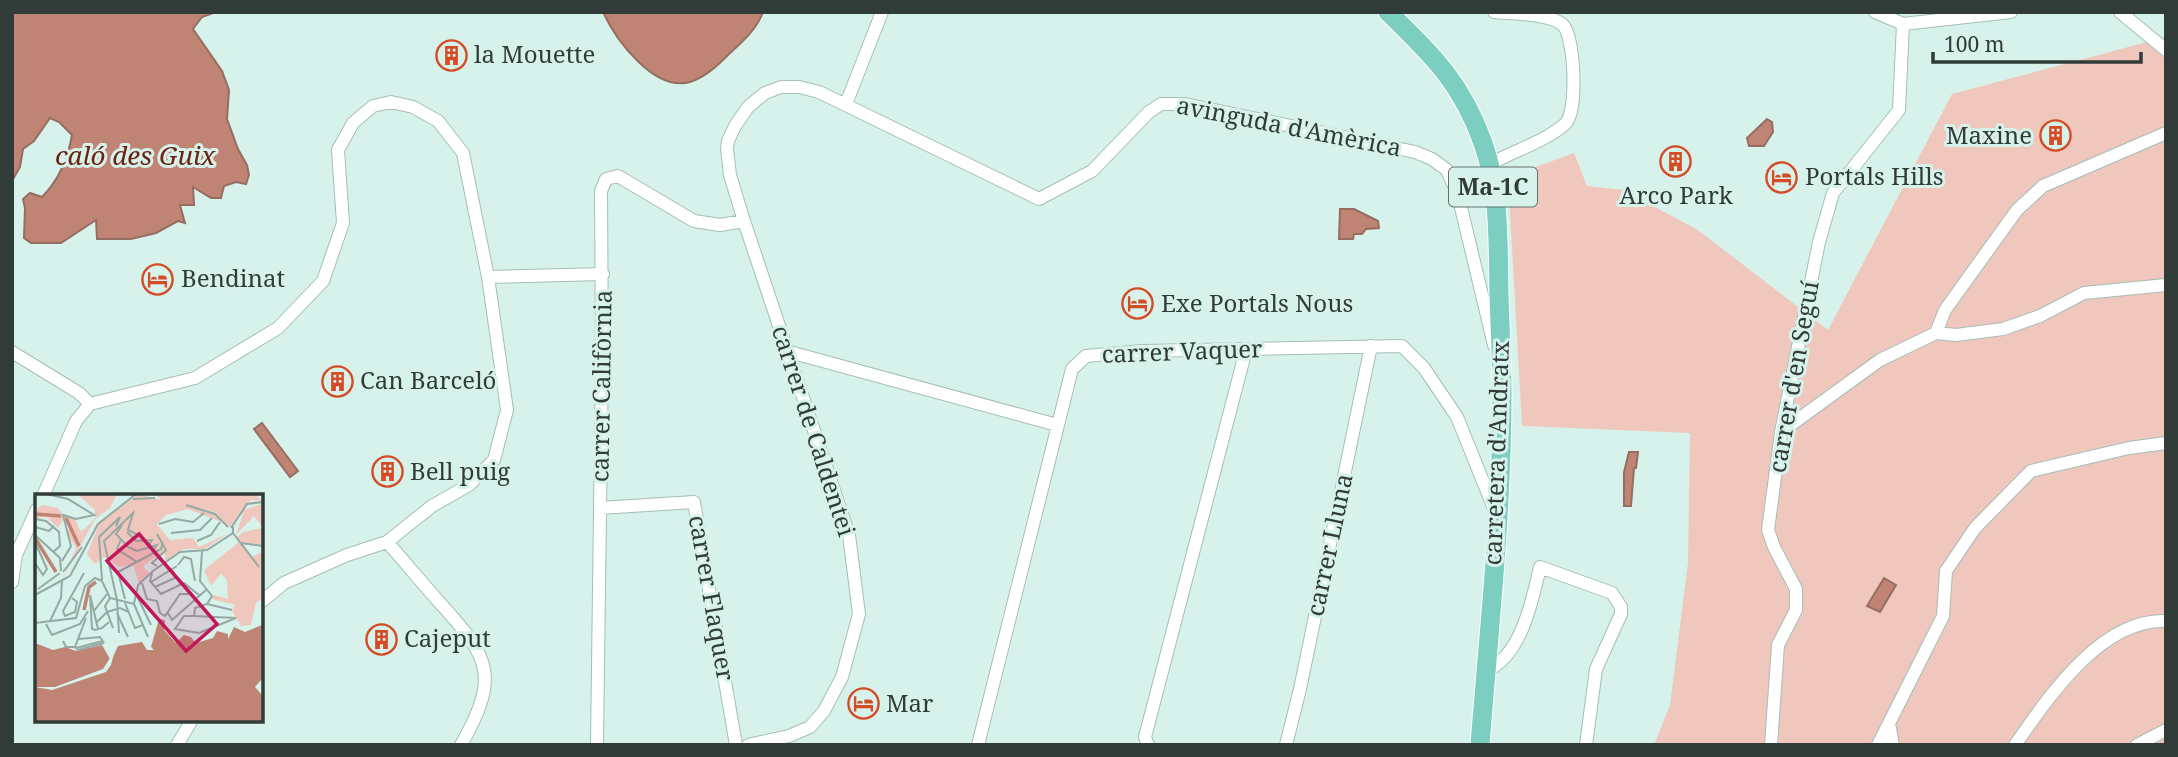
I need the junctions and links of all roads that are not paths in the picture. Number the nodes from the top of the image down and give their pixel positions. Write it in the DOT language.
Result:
graph roads {
  1 [pos="882,12"];
  2 [pos="1388,12"];
  3 [pos="1494,12"];
  4 [pos="1875,12"];
  5 [pos="2011,12"];
  6 [pos="2120,12"];
  7 [pos="1903,24"];
  8 [pos="2166,50"];
  9 [pos="846,104"];
  10 [pos="2166,133"];
  11 [pos="1489,162"];
  12 [pos="744,221"];
  13 [pos="603,274"];
  14 [pos="488,277"];
  15 [pos="2166,285"];
  16 [pos="1936,333"];
  17 [pos="1371,346"];
  18 [pos="1246,350"];
  19 [pos="786,351"];
  20 [pos="12,352"];
  21 [pos="1502,374"];
  22 [pos="90,404"];
  23 [pos="1057,425"];
  24 [pos="1781,432"];
  25 [pos="2166,443"];
  26 [pos="44,494"];
  27 [pos="600,508"];
  28 [pos="35,513"];
  29 [pos="1497,518"];
  30 [pos="387,542"];
  31 [pos="12,582"];
  32 [pos="262,601"];
  33 [pos="2166,621"];
  34 [pos="1486,671"];
  35 [pos="191,722"];
  36 [pos="1889,723"];
  37 [pos="2166,730"];
  38 [pos="2137,744"];
  39 [pos="177,745"];
  40 [pos="461,745"];
  41 [pos="597,745"];
  42 [pos="736,745"];
  43 [pos="748,745"];
  44 [pos="978,745"];
  45 [pos="1148,745"];
  46 [pos="1286,745"];
  47 [pos="1480,745"];
  48 [pos="1586,745"];
  49 [pos="1771,745"];
  50 [pos="1878,745"];
  51 [pos="1893,745"];
  52 [pos="2015,745"];
  1 -- 9 [label="street"];
  2 -- 11 [label="main road, carretera d'Andratx / Ma-1C"];
  3 -- 11 [label="street"];
  4 -- 7 [label="street"];
  5 -- 7 [label="street"];
  6 -- 8 [label="street"];
  7 -- 24 [label="street, carrer d'en Seguí"];
  9 -- 12 [label="street, carrer de Caldentei"];
  9 -- 21 [label="street, avinguda d'Amèrica"];
  10 -- 16 [label="street"];
  11 -- 21 [label="main road, carretera d'Andratx / Ma-1C"];
  12 -- 13 [label="street, carrer Califòrnia"];
  12 -- 19 [label="street, carrer de Caldentei"];
  13 -- 14 [label="street"];
  13 -- 27 [label="street, carrer Califòrnia"];
  14 -- 22 [label="street"];
  14 -- 30 [label="street"];
  15 -- 16 [label="street"];
  16 -- 24 [label="street"];
  17 -- 18 [label="street, carrer Vaquer"];
  17 -- 29 [label="street, carrer Vaquer"];
  17 -- 46 [label="street, carrer Lluna"];
  18 -- 23 [label="street, carrer Vaquer"];
  18 -- 45 [label="street"];
  19 -- 23 [label="street"];
  19 -- 43 [label="street, carrer de Caldentei"];
  20 -- 22 [label="street"];
  21 -- 29 [label="main road, carretera d'Andratx / Ma-1C"];
  22 -- 26 [label="street"];
  23 -- 44 [label="street, carrer Vaquer"];
  24 -- 49 [label="street, carrer d'en Seguí"];
  25 -- 36 [label="street"];
  27 -- 41 [label="street, carrer Califòrnia"];
  27 -- 42 [label="street, carrer Flaquer"];
  28 -- 31 [label="street"];
  29 -- 34 [label="main road, carretera d'Andratx / Ma-1C"];
  30 -- 32 [label="street"];
  30 -- 40 [label="street"];
  33 -- 52 [label="street"];
  34 -- 47 [label="main road, carretera d'Andratx / Ma-1C"];
  34 -- 48 [label="street"];
  35 -- 39 [label="street"];
  36 -- 50 [label="street"];
  36 -- 51 [label="street"];
  37 -- 38 [label="street"];
}
